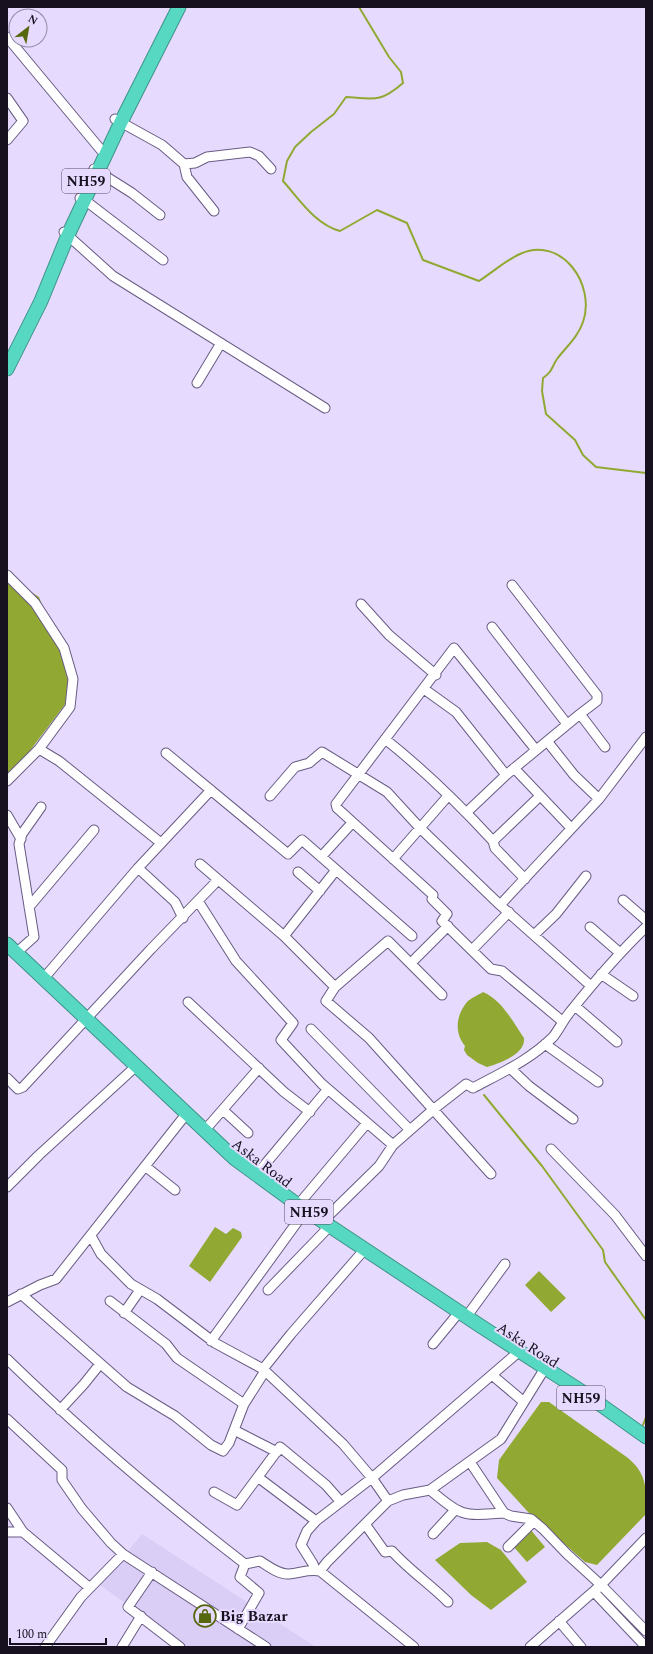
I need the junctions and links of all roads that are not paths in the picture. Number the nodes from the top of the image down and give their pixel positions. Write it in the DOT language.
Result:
graph roads {
  1 [pos="170,7"];
  2 [pos="179,7"];
  3 [pos="7,37"];
  4 [pos="7,98"];
  5 [pos="118,120"];
  6 [pos="7,140"];
  7 [pos="101,150"];
  8 [pos="184,164"];
  9 [pos="271,169"];
  10 [pos="95,170"];
  11 [pos="81,199"];
  12 [pos="214,211"];
  13 [pos="160,215"];
  14 [pos="66,233"];
  15 [pos="163,260"];
  16 [pos="221,343"];
  17 [pos="7,358"];
  18 [pos="7,368"];
  19 [pos="197,383"];
  20 [pos="325,408"];
  21 [pos="7,576"];
  22 [pos="512,585"];
  23 [pos="361,604"];
  24 [pos="492,627"];
  25 [pos="436,675"];
  26 [pos="424,689"];
  27 [pos="580,714"];
  28 [pos="567,724"];
  29 [pos="646,736"];
  30 [pos="385,739"];
  31 [pos="547,741"];
  32 [pos="604,747"];
  33 [pos="39,749"];
  34 [pos="536,750"];
  35 [pos="166,753"];
  36 [pos="514,768"];
  37 [pos="358,775"];
  38 [pos="506,775"];
  39 [pos="7,781"];
  40 [pos="212,790"];
  41 [pos="270,796"];
  42 [pos="448,796"];
  43 [pos="540,796"];
  44 [pos="599,799"];
  45 [pos="41,807"];
  46 [pos="466,812"];
  47 [pos="7,815"];
  48 [pos="352,823"];
  49 [pos="420,828"];
  50 [pos="571,828"];
  51 [pos="94,830"];
  52 [pos="21,839"];
  53 [pos="493,841"];
  54 [pos="161,843"];
  55 [pos="321,857"];
  56 [pos="393,859"];
  57 [pos="200,864"];
  58 [pos="138,868"];
  59 [pos="336,870"];
  60 [pos="298,872"];
  61 [pos="586,876"];
  62 [pos="525,879"];
  63 [pos="218,880"];
  64 [pos="320,891"];
  65 [pos="623,900"];
  66 [pos="198,902"];
  67 [pos="500,905"];
  68 [pos="29,907"];
  69 [pos="509,912"];
  70 [pos="183,918"];
  71 [pos="646,920"];
  72 [pos="448,926"];
  73 [pos="590,927"];
  74 [pos="646,927"];
  75 [pos="534,935"];
  76 [pos="284,936"];
  77 [pos="412,936"];
  78 [pos="10,950"];
  79 [pos="472,950"];
  80 [pos="620,953"];
  81 [pos="411,963"];
  82 [pos="601,974"];
  83 [pos="44,978"];
  84 [pos="591,986"];
  85 [pos="335,987"];
  86 [pos="442,995"];
  87 [pos="633,996"];
  88 [pos="188,1002"];
  89 [pos="575,1006"];
  90 [pos="85,1021"];
  91 [pos="562,1021"];
  92 [pos="311,1029"];
  93 [pos="617,1042"];
  94 [pos="545,1044"];
  95 [pos="259,1068"];
  96 [pos="510,1068"];
  97 [pos="133,1069"];
  98 [pos="7,1078"];
  99 [pos="598,1082"];
  100 [pos="328,1089"];
  101 [pos="434,1109"];
  102 [pos="223,1110"];
  103 [pos="310,1112"];
  104 [pos="186,1115"];
  105 [pos="573,1119"];
  106 [pos="367,1123"];
  107 [pos="205,1130"];
  108 [pos="410,1130"];
  109 [pos="248,1133"];
  110 [pos="393,1145"];
  111 [pos="551,1148"];
  112 [pos="145,1166"];
  113 [pos="491,1174"];
  114 [pos="256,1175"];
  115 [pos="7,1187"];
  116 [pos="175,1190"];
  117 [pos="301,1210"];
  118 [pos="325,1226"];
  119 [pos="91,1236"];
  120 [pos="363,1251"];
  121 [pos="646,1256"];
  122 [pos="505,1264"];
  123 [pos="140,1290"];
  124 [pos="268,1290"];
  125 [pos="21,1294"];
  126 [pos="8,1299"];
  127 [pos="110,1302"];
  128 [pos="124,1313"];
  129 [pos="462,1316"];
  130 [pos="211,1340"];
  131 [pos="433,1344"];
  132 [pos="517,1353"];
  133 [pos="7,1359"];
  134 [pos="100,1364"];
  135 [pos="264,1370"];
  136 [pos="542,1373"];
  137 [pos="492,1375"];
  138 [pos="524,1402"];
  139 [pos="244,1404"];
  140 [pos="60,1410"];
  141 [pos="7,1419"];
  142 [pos="234,1430"];
  143 [pos="646,1437"];
  144 [pos="646,1442"];
  145 [pos="277,1452"];
  146 [pos="470,1462"];
  147 [pos="258,1478"];
  148 [pos="372,1478"];
  149 [pos="430,1490"];
  150 [pos="214,1492"];
  151 [pos="388,1501"];
  152 [pos="340,1502"];
  153 [pos="7,1508"];
  154 [pos="455,1510"];
  155 [pos="504,1513"];
  156 [pos="531,1519"];
  157 [pos="316,1521"];
  158 [pos="365,1524"];
  159 [pos="7,1532"];
  160 [pos="23,1532"];
  161 [pos="433,1534"];
  162 [pos="646,1538"];
  163 [pos="508,1547"];
  164 [pos="123,1554"];
  165 [pos="244,1564"];
  166 [pos="318,1571"];
  167 [pos="152,1572"];
  168 [pos="601,1585"];
  169 [pos="90,1588"];
  170 [pos="594,1592"];
  171 [pos="448,1602"];
  172 [pos="141,1616"];
  173 [pos="559,1621"];
  174 [pos="238,1629"];
  175 [pos="646,1631"];
  176 [pos="577,1646"];
  177 [pos="45,1647"];
  178 [pos="122,1647"];
  179 [pos="180,1647"];
  180 [pos="266,1647"];
  181 [pos="414,1647"];
  182 [pos="530,1647"];
  183 [pos="646,1647"];
  1 -- 5 [label="highway, NH59"];
  2 -- 5 [label="highway, NH59"];
  3 -- 7 [label="street"];
  4 -- 6 [label="street"];
  5 -- 7 [label="highway, NH59"];
  5 -- 8 [label="street"];
  5 -- 10 [label="highway, NH59"];
  7 -- 10 [label="highway, NH59"];
  8 -- 9 [label="street"];
  8 -- 12 [label="street"];
  10 -- 11 [label="highway, NH59"];
  10 -- 13 [label="street"];
  11 -- 14 [label="highway, NH59"];
  11 -- 15 [label="street"];
  14 -- 16 [label="street"];
  14 -- 17 [label="highway, NH59"];
  14 -- 18 [label="highway, NH59"];
  16 -- 19 [label="street"];
  16 -- 20 [label="street"];
  21 -- 33 [label="street"];
  22 -- 27 [label="street"];
  23 -- 25 [label="street"];
  24 -- 28 [label="street"];
  25 -- 26 [label="street"];
  25 -- 34 [label="street"];
  26 -- 30 [label="street"];
  26 -- 38 [label="street"];
  27 -- 28 [label="street"];
  27 -- 32 [label="street"];
  28 -- 31 [label="street"];
  29 -- 44 [label="street"];
  30 -- 37 [label="street"];
  30 -- 42 [label="street"];
  31 -- 34 [label="street"];
  31 -- 44 [label="street"];
  33 -- 39 [label="street"];
  33 -- 54 [label="street"];
  34 -- 36 [label="street"];
  35 -- 40 [label="street"];
  36 -- 38 [label="street"];
  36 -- 43 [label="street"];
  37 -- 41 [label="street"];
  37 -- 48 [label="street"];
  37 -- 49 [label="street"];
  38 -- 46 [label="street"];
  40 -- 54 [label="street"];
  40 -- 55 [label="street"];
  42 -- 46 [label="street"];
  42 -- 49 [label="street"];
  43 -- 50 [label="street"];
  43 -- 53 [label="street"];
  44 -- 50 [label="street"];
  45 -- 52 [label="street"];
  46 -- 53 [label="street"];
  47 -- 52 [label="street"];
  48 -- 55 [label="street"];
  48 -- 56 [label="street"];
  49 -- 56 [label="street"];
  49 -- 67 [label="street"];
  50 -- 62 [label="street"];
  51 -- 68 [label="street"];
  52 -- 68 [label="street"];
  53 -- 62 [label="street"];
  54 -- 58 [label="street"];
  55 -- 59 [label="street"];
  56 -- 72 [label="street"];
  57 -- 63 [label="street"];
  58 -- 70 [label="street"];
  58 -- 83 [label="street"];
  59 -- 64 [label="street"];
  59 -- 77 [label="street"];
  60 -- 64 [label="street"];
  61 -- 75 [label="street"];
  62 -- 67 [label="street"];
  63 -- 66 [label="street"];
  63 -- 76 [label="street"];
  64 -- 76 [label="street"];
  65 -- 71 [label="street"];
  66 -- 70 [label="street"];
  66 -- 100 [label="street"];
  67 -- 69 [label="street"];
  68 -- 78 [label="street"];
  69 -- 75 [label="street"];
  69 -- 79 [label="street"];
  70 -- 90 [label="street"];
  72 -- 79 [label="street"];
  72 -- 81 [label="street"];
  73 -- 80 [label="street"];
  74 -- 80 [label="street"];
  75 -- 84 [label="street"];
  76 -- 85 [label="street"];
  78 -- 83 [label="highway, NH59"];
  78 -- 90 [label="highway, Aska Road / NH59"];
  79 -- 91 [label="street"];
  80 -- 82 [label="street"];
  81 -- 85 [label="street"];
  81 -- 86 [label="street"];
  82 -- 84 [label="street"];
  82 -- 87 [label="street"];
  83 -- 90 [label="highway, NH59"];
  84 -- 89 [label="street"];
  85 -- 101 [label="street"];
  88 -- 95 [label="street"];
  89 -- 91 [label="street"];
  89 -- 93 [label="street"];
  90 -- 97 [label="highway, Aska Road / NH59"];
  90 -- 98 [label="street"];
  90 -- 104 [label="highway, NH59"];
  91 -- 94 [label="street"];
  92 -- 108 [label="street"];
  94 -- 96 [label="street"];
  94 -- 99 [label="street"];
  95 -- 102 [label="street"];
  95 -- 103 [label="street"];
  96 -- 101 [label="street"];
  96 -- 105 [label="street"];
  97 -- 104 [label="highway, Aska Road / NH59"];
  97 -- 115 [label="street"];
  100 -- 103 [label="street"];
  100 -- 106 [label="street"];
  101 -- 108 [label="street"];
  101 -- 113 [label="street"];
  102 -- 107 [label="street"];
  102 -- 109 [label="street"];
  103 -- 114 [label="street"];
  104 -- 107 [label="highway, NH59"];
  104 -- 112 [label="street"];
  104 -- 117 [label="highway, Aska Road / NH59"];
  106 -- 110 [label="street"];
  106 -- 117 [label="street"];
  107 -- 114 [label="highway, NH59"];
  108 -- 110 [label="street"];
  110 -- 118 [label="street"];
  111 -- 121 [label="street"];
  112 -- 116 [label="street"];
  112 -- 119 [label="street"];
  114 -- 117 [label="highway, NH59"];
  117 -- 118 [label="highway, Aska Road / NH59"];
  117 -- 130 [label="street"];
  118 -- 120 [label="highway, Aska Road / NH59"];
  118 -- 124 [label="street"];
  119 -- 123 [label="street"];
  119 -- 125 [label="street"];
  120 -- 129 [label="highway, Aska Road / NH59"];
  120 -- 135 [label="street"];
  122 -- 129 [label="street"];
  123 -- 128 [label="street"];
  123 -- 130 [label="street"];
  125 -- 126 [label="street"];
  125 -- 134 [label="street"];
  127 -- 128 [label="street"];
  128 -- 139 [label="street"];
  129 -- 131 [label="street"];
  129 -- 132 [label="highway, Aska Road / NH59"];
  130 -- 135 [label="street"];
  132 -- 136 [label="highway, Aska Road / NH59"];
  132 -- 137 [label="street"];
  132 -- 143 [label="highway, NH59"];
  133 -- 140 [label="street"];
  134 -- 140 [label="street"];
  134 -- 142 [label="street"];
  135 -- 139 [label="street"];
  135 -- 148 [label="street"];
  136 -- 138 [label="street"];
  136 -- 144 [label="highway, Aska Road / NH59"];
  137 -- 138 [label="street"];
  137 -- 148 [label="street"];
  138 -- 146 [label="street"];
  139 -- 142 [label="street"];
  140 -- 165 [label="street"];
  141 -- 164 [label="street"];
  142 -- 145 [label="street"];
  145 -- 147 [label="street"];
  145 -- 152 [label="street"];
  146 -- 149 [label="street"];
  146 -- 155 [label="street"];
  147 -- 150 [label="street"];
  147 -- 157 [label="street"];
  148 -- 151 [label="street"];
  148 -- 152 [label="street"];
  149 -- 151 [label="street"];
  149 -- 154 [label="street"];
  151 -- 158 [label="street"];
  152 -- 157 [label="street"];
  153 -- 160 [label="street"];
  154 -- 155 [label="street"];
  154 -- 161 [label="street"];
  155 -- 156 [label="street"];
  156 -- 163 [label="street"];
  156 -- 168 [label="street"];
  157 -- 166 [label="street"];
  158 -- 166 [label="street"];
  158 -- 171 [label="street"];
  159 -- 160 [label="street"];
  160 -- 169 [label="street"];
  162 -- 168 [label="street"];
  164 -- 167 [label="street"];
  164 -- 169 [label="street"];
  165 -- 166 [label="street"];
  165 -- 174 [label="street"];
  166 -- 181 [label="street"];
  167 -- 172 [label="street"];
  167 -- 174 [label="street"];
  168 -- 170 [label="street"];
  168 -- 175 [label="street"];
  169 -- 177 [label="street"];
  170 -- 173 [label="street"];
  170 -- 183 [label="street"];
  172 -- 178 [label="street"];
  172 -- 179 [label="street"];
  173 -- 176 [label="street"];
  173 -- 182 [label="street"];
  174 -- 180 [label="street"];
}
